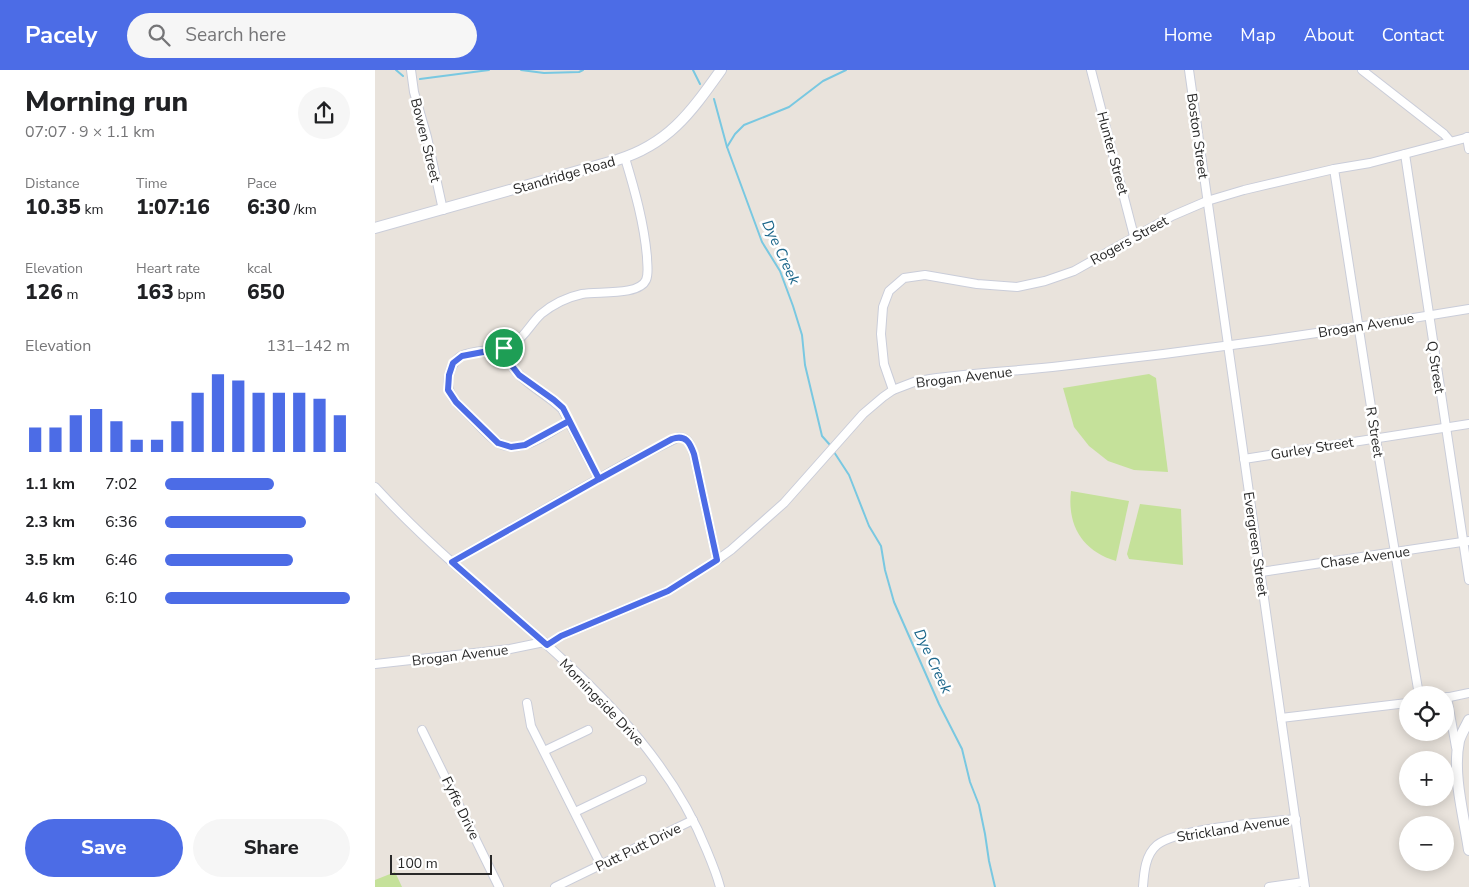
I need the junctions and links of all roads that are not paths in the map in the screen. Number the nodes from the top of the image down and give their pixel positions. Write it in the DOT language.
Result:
graph roads {
  1 [pos="411,70"];
  2 [pos="721,70"];
  3 [pos="1091,70"];
  4 [pos="1189,70"];
  5 [pos="1363,70"];
  6 [pos="1468,137"];
  7 [pos="1450,141"];
  8 [pos="1469,149"];
  9 [pos="1405,154"];
  10 [pos="625,158"];
  11 [pos="1335,169"];
  12 [pos="1207,201"];
  13 [pos="443,210"];
  14 [pos="375,228"];
  15 [pos="1134,236"];
  16 [pos="1469,309"];
  17 [pos="1428,316"];
  18 [pos="1359,327"];
  19 [pos="1229,345"];
  20 [pos="504,348"];
  21 [pos="893,390"];
  22 [pos="569,421"];
  23 [pos="1469,424"];
  24 [pos="1446,428"];
  25 [pos="1376,439"];
  26 [pos="1244,459"];
  27 [pos="599,479"];
  28 [pos="375,487"];
  29 [pos="1466,542"];
  30 [pos="1395,553"];
  31 [pos="717,560"];
  32 [pos="452,562"];
  33 [pos="1261,572"];
  34 [pos="1469,580"];
  35 [pos="545,644"];
  36 [pos="375,664"];
  37 [pos="1417,686"];
  38 [pos="1469,693"];
  39 [pos="1454,696"];
  40 [pos="527,703"];
  41 [pos="1399,704"];
  42 [pos="1281,718"];
  43 [pos="1469,720"];
  44 [pos="423,730"];
  45 [pos="588,730"];
  46 [pos="1454,739"];
  47 [pos="544,751"];
  48 [pos="1457,754"];
  49 [pos="642,780"];
  50 [pos="575,812"];
  51 [pos="1296,819"];
  52 [pos="693,820"];
  53 [pos="1469,850"];
  54 [pos="601,865"];
  55 [pos="1305,885"];
  56 [pos="499,887"];
  57 [pos="555,887"];
  58 [pos="720,887"];
  59 [pos="1143,887"];
  60 [pos="1269,887"];
  1 -- 13 [label="street, Bowen Street"];
  2 -- 10 [label="street, Standridge Road"];
  3 -- 15 [label="street, Hunter Street"];
  4 -- 12 [label="street, Boston Street"];
  5 -- 7 [label="street"];
  6 -- 7 [label="street, Rogers Street"];
  6 -- 8 [label="street"];
  7 -- 9 [label="street, Rogers Street"];
  9 -- 11 [label="street, Rogers Street"];
  9 -- 17 [label="street, Q Street"];
  10 -- 13 [label="street, Standridge Road"];
  10 -- 20 [label="street"];
  11 -- 12 [label="street, Rogers Street"];
  11 -- 18 [label="street, R Street"];
  12 -- 15 [label="street, Rogers Street"];
  12 -- 19 [label="street, Evergreen Street"];
  13 -- 14 [label="street, Standridge Road"];
  15 -- 21 [label="street, Rogers Street"];
  16 -- 17 [label="street, Brogan Avenue"];
  17 -- 18 [label="street, Brogan Avenue"];
  17 -- 24 [label="street, Q Street"];
  18 -- 19 [label="street, Brogan Avenue"];
  18 -- 25 [label="street, R Street"];
  19 -- 21 [label="street, Brogan Avenue"];
  19 -- 26 [label="street, Evergreen Street"];
  20 -- 22 [label="street"];
  20 -- 22 [label="street"];
  21 -- 31 [label="street, Brogan Avenue"];
  22 -- 27 [label="street"];
  23 -- 24 [label="street, Gurley Street"];
  24 -- 25 [label="street, Gurley Street"];
  24 -- 29 [label="street, Q Street"];
  25 -- 26 [label="street, Gurley Street"];
  25 -- 30 [label="street, R Street"];
  26 -- 33 [label="street, Evergreen Street"];
  27 -- 31 [label="street"];
  27 -- 32 [label="street"];
  28 -- 32 [label="street, Morningside Drive"];
  29 -- 30 [label="street, Chase Avenue"];
  29 -- 34 [label="street, Q Street"];
  30 -- 33 [label="street, Chase Avenue"];
  30 -- 37 [label="street, R Street"];
  31 -- 35 [label="street, Brogan Avenue"];
  32 -- 35 [label="street, Morningside Drive"];
  33 -- 42 [label="street, Evergreen Street"];
  35 -- 36 [label="street, Brogan Avenue"];
  35 -- 52 [label="street, Morningside Drive"];
  38 -- 39 [label="street"];
  40 -- 47 [label="street"];
  41 -- 42 [label="street"];
  42 -- 51 [label="street, Evergreen Street"];
  43 -- 48 [label="street"];
  44 -- 56 [label="street, Fyffe Drive"];
  45 -- 47 [label="street"];
  46 -- 48 [label="street"];
  47 -- 50 [label="street"];
  48 -- 53 [label="street"];
  49 -- 50 [label="street"];
  50 -- 54 [label="street"];
  51 -- 55 [label="street, Evergreen Street"];
  51 -- 59 [label="street, Strickland Avenue"];
  52 -- 54 [label="street, Putt Putt Drive"];
  52 -- 58 [label="street, Morningside Drive"];
  54 -- 57 [label="street, Putt Putt Drive"];
  55 -- 60 [label="street"];
}
